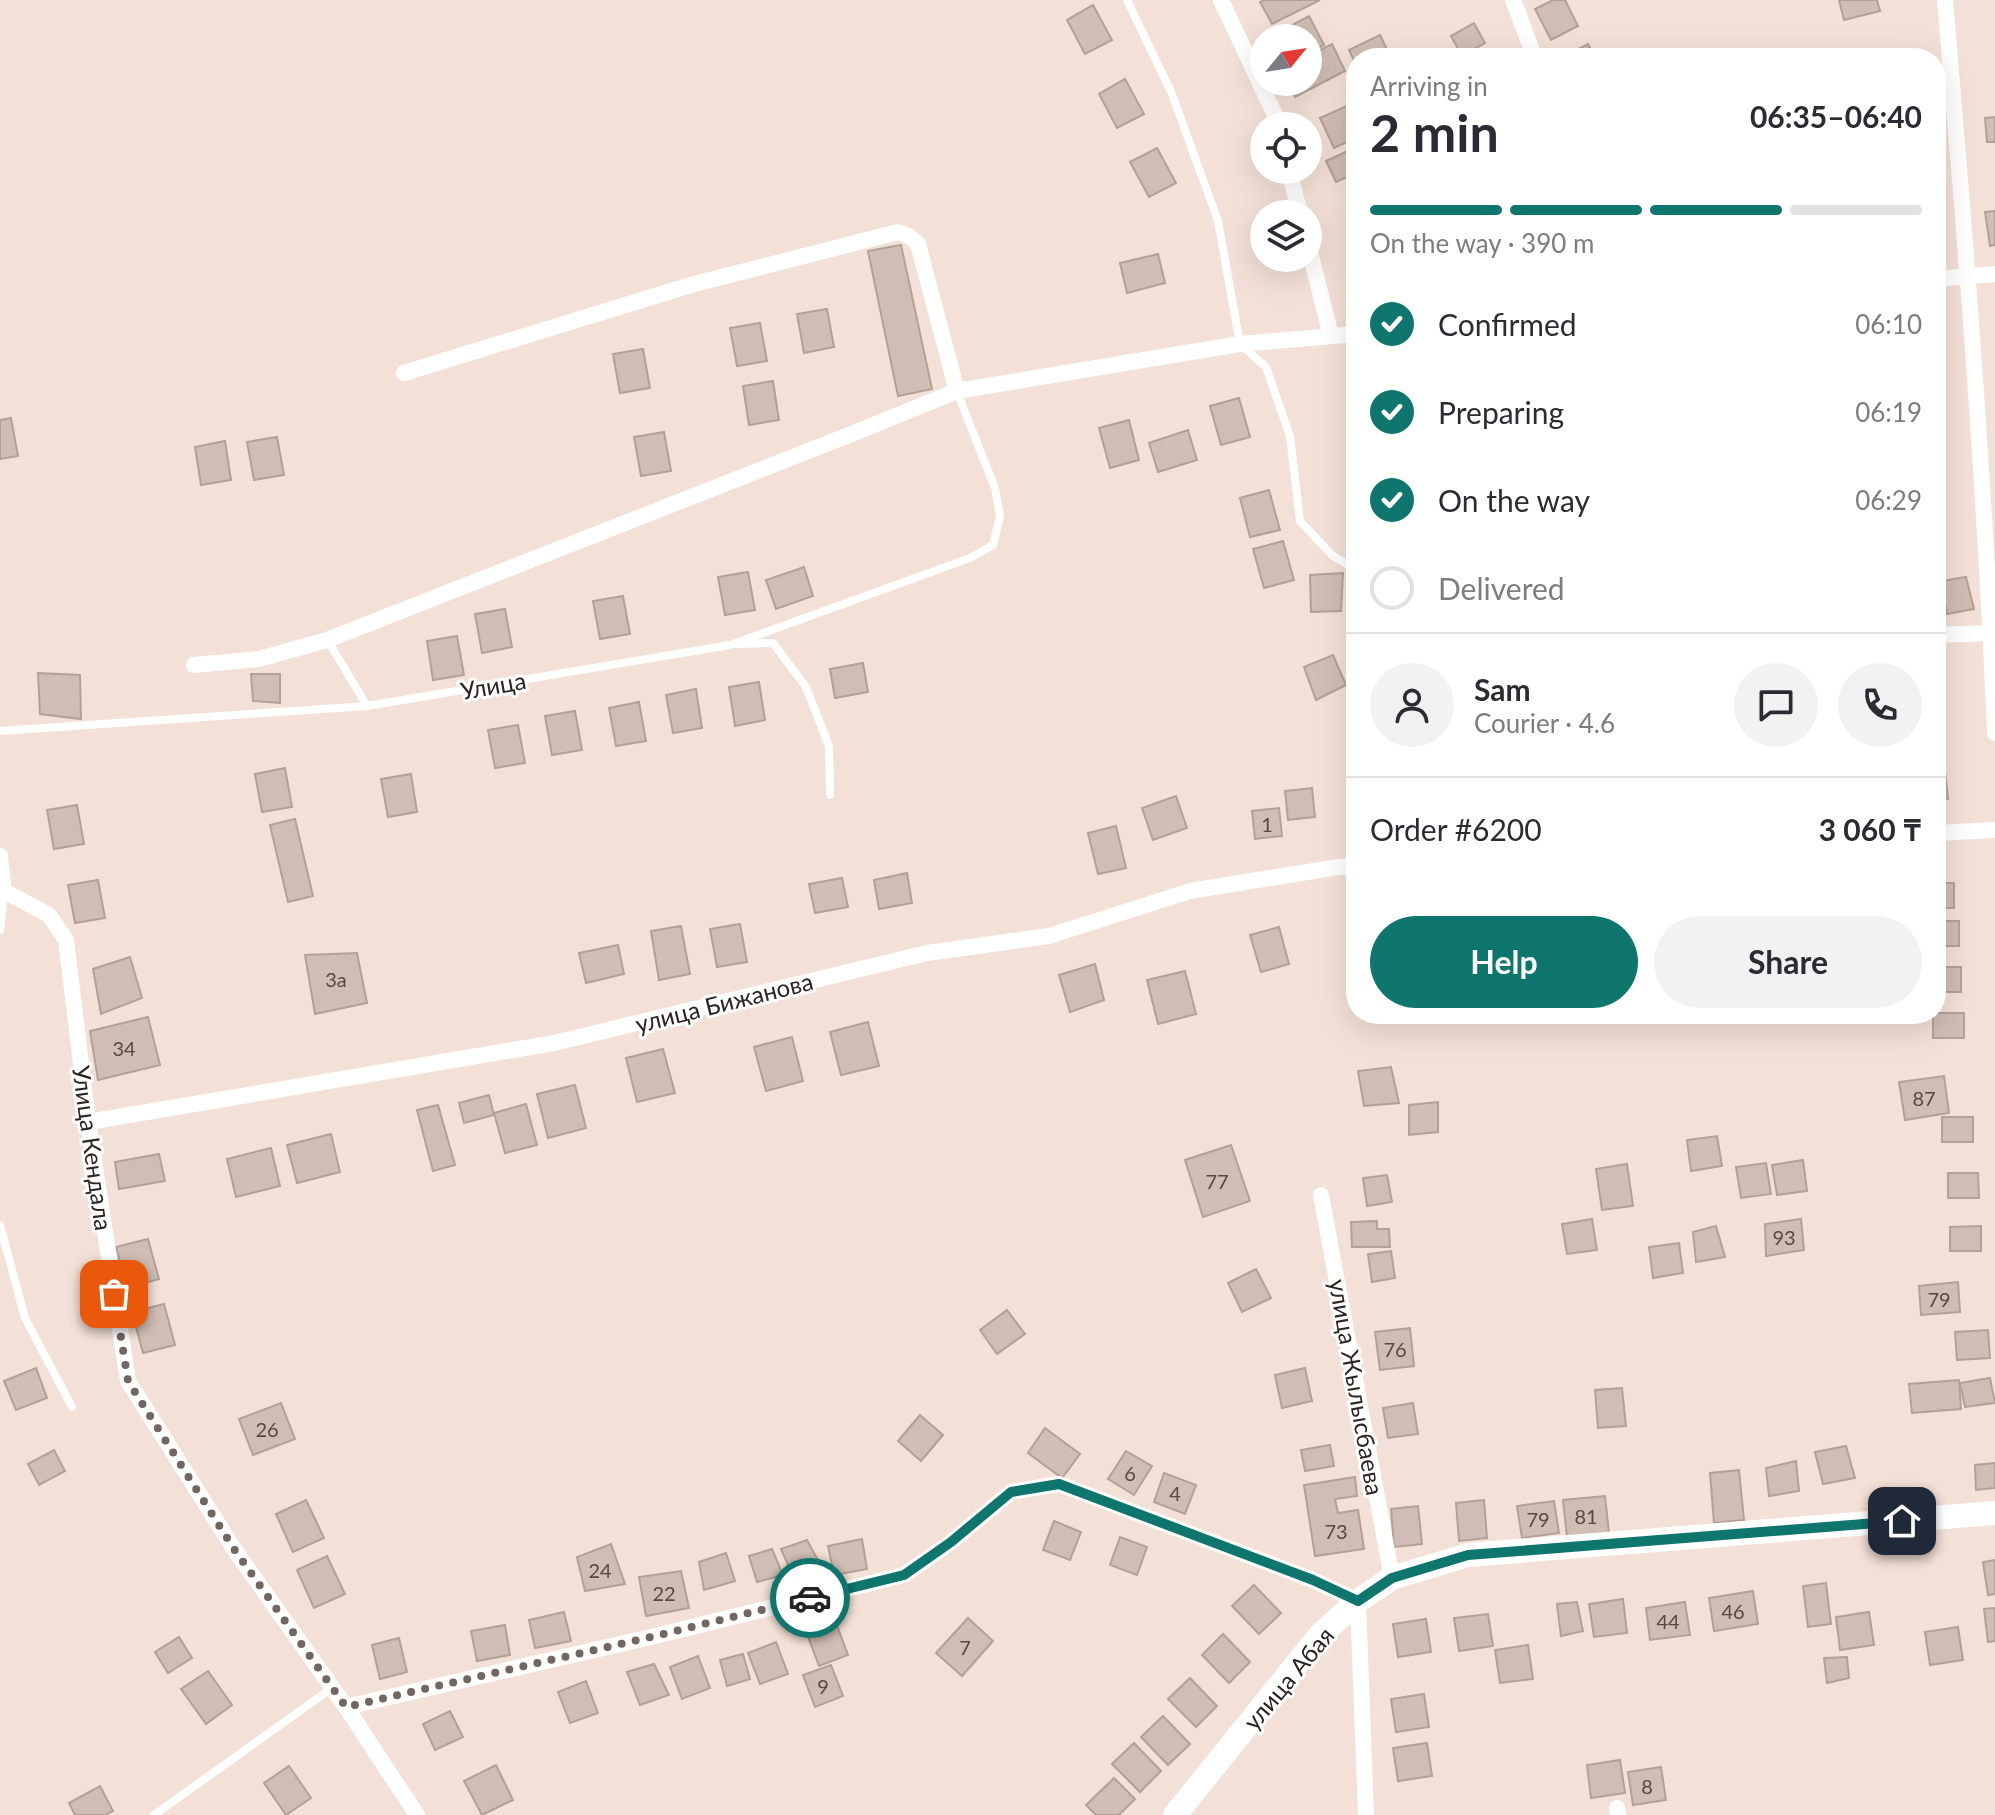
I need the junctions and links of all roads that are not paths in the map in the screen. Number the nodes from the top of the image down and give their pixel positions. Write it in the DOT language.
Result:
graph roads {
  1 [pos="1127,0"];
  2 [pos="1221,0"];
  3 [pos="1513,0"];
  4 [pos="1945,0"];
  5 [pos="1531,48"];
  6 [pos="1274,112"];
  7 [pos="1315,272"];
  8 [pos="1995,274"];
  9 [pos="1969,276"];
  10 [pos="1946,278"];
  11 [pos="1346,335"];
  12 [pos="1331,336"];
  13 [pos="1240,344"];
  14 [pos="404,373"];
  15 [pos="957,391"];
  16 [pos="1346,563"];
  17 [pos="1991,633"];
  18 [pos="1946,635"];
  19 [pos="327,640"];
  20 [pos="730,645"];
  21 [pos="194,665"];
  22 [pos="367,706"];
  23 [pos="0,731"];
  24 [pos="1995,733"];
  25 [pos="830,795"];
  26 [pos="1995,830"];
  27 [pos="1946,832"];
  28 [pos="0,856"];
  29 [pos="1346,867"];
  30 [pos="4,891"];
  31 [pos="0,930"];
  32 [pos="88,1122"];
  33 [pos="1321,1195"];
  34 [pos="0,1225"];
  35 [pos="72,1407"];
  36 [pos="1995,1513"];
  37 [pos="1392,1578"];
  38 [pos="1358,1601"];
  39 [pos="332,1688"];
  40 [pos="346,1707"];
  41 [pos="154,1815"];
  42 [pos="417,1815"];
  43 [pos="1175,1815"];
  44 [pos="1366,1815"];
  1 -- 13 [label="lane"];
  2 -- 6 [label="street"];
  3 -- 5 [label="street"];
  4 -- 9 [label="street"];
  7 -- 12 [label="street"];
  8 -- 9 [label="street"];
  9 -- 10 [label="street"];
  9 -- 17 [label="street"];
  11 -- 12 [label="street"];
  12 -- 13 [label="street"];
  13 -- 15 [label="street"];
  13 -- 16 [label="lane"];
  14 -- 15 [label="street"];
  15 -- 19 [label="street"];
  15 -- 20 [label="lane, Улица"];
  17 -- 18 [label="street"];
  17 -- 24 [label="street"];
  19 -- 21 [label="street"];
  19 -- 22 [label="lane"];
  20 -- 22 [label="lane, Улица"];
  20 -- 25 [label="lane"];
  22 -- 23 [label="lane, Улица"];
  26 -- 27 [label="street"];
  28 -- 30 [label="street"];
  29 -- 32 [label="street, улица Бижанова"];
  30 -- 31 [label="lane"];
  30 -- 32 [label="street, Улица Кендала"];
  32 -- 39 [label="street, Улица Кендала"];
  33 -- 37 [label="street, улица Жылысбаева"];
  34 -- 35 [label="lane"];
  36 -- 37 [label="street, улица Абая"];
  37 -- 38 [label="street, улица Абая"];
  38 -- 40 [label="street"];
  38 -- 43 [label="street, улица Абая"];
  38 -- 44 [label="street"];
  39 -- 40 [label="street, Улица Кендала"];
  39 -- 41 [label="lane"];
  40 -- 42 [label="street, Улица Кендала"];
}
